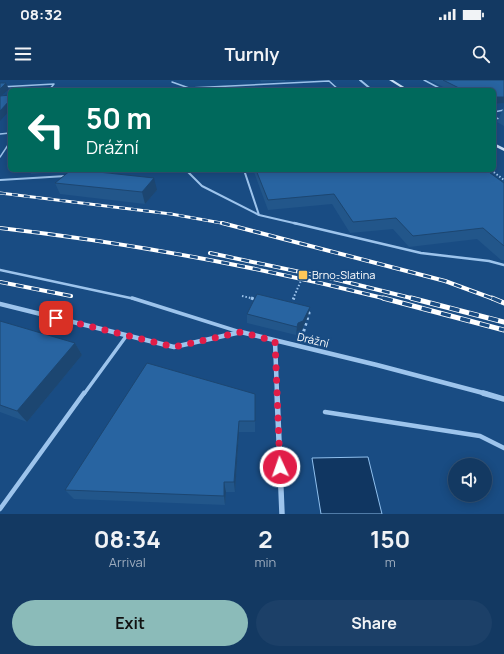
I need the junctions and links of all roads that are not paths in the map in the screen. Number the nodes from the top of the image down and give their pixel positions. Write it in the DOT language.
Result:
graph roads {
  1 [pos="290,80"];
  2 [pos="360,80"];
  3 [pos="392,80"];
  4 [pos="424,80"];
  5 [pos="306,81"];
  6 [pos="313,81"];
  7 [pos="317,81"];
  8 [pos="329,81"];
  9 [pos="172,82"];
  10 [pos="301,82"];
  11 [pos="292,83"];
  12 [pos="0,87"];
  13 [pos="51,88"];
  14 [pos="337,88"];
  15 [pos="370,88"];
  16 [pos="404,88"];
  17 [pos="439,88"];
  18 [pos="8,145"];
  19 [pos="0,156"];
  20 [pos="118,172"];
  21 [pos="188,172"];
  22 [pos="245,172"];
  23 [pos="94,174"];
  24 [pos="71,175"];
  25 [pos="0,180"];
  26 [pos="259,215"];
  27 [pos="504,265"];
  28 [pos="0,270"];
  29 [pos="0,304"];
  30 [pos="241,332"];
  31 [pos="127,335"];
  32 [pos="275,341"];
  33 [pos="504,399"];
  34 [pos="325,412"];
  35 [pos="504,448"];
  36 [pos="0,509"];
  37 [pos="282,514"];
  1 -- 11 [label="lane"];
  2 -- 15 [label="street"];
  3 -- 16 [label="street"];
  4 -- 17 [label="lane"];
  5 -- 6 [label="lane"];
  5 -- 10 [label="lane"];
  6 -- 7 [label="lane"];
  7 -- 8 [label="lane"];
  8 -- 14 [label="lane"];
  9 -- 11 [label="lane"];
  10 -- 11 [label="lane"];
  12 -- 13 [label="lane"];
  18 -- 19 [label="lane"];
  20 -- 23 [label="lane"];
  21 -- 26 [label="lane"];
  22 -- 26 [label="lane"];
  24 -- 25 [label="lane"];
  26 -- 27 [label="lane"];
  28 -- 30 [label="lane"];
  29 -- 31 [label="street, Drážní"];
  30 -- 31 [label="street, Drážní"];
  30 -- 32 [label="street, Drážní"];
  31 -- 36 [label="lane"];
  32 -- 33 [label="street, Drážní"];
  32 -- 37 [label="street"];
  34 -- 35 [label="lane"];
}
